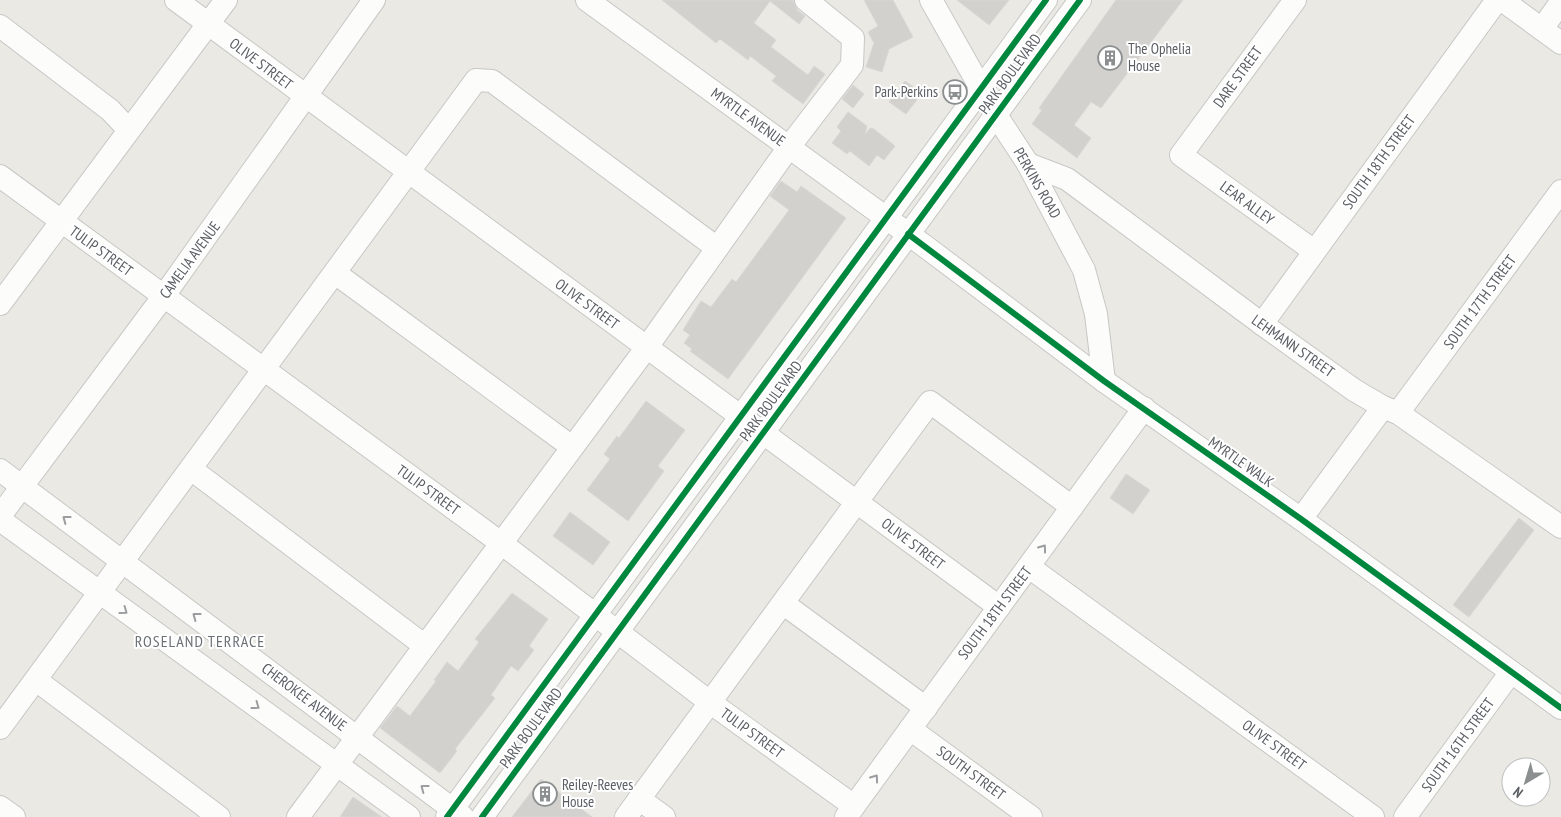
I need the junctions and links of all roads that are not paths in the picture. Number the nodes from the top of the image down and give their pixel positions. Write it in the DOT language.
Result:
graph roads {
  1 [pos="176,0"];
  2 [pos="226,0"];
  3 [pos="374,0"];
  4 [pos="588,0"];
  5 [pos="806,0"];
  6 [pos="931,0"];
  7 [pos="1046,0"];
  8 [pos="1080,0"];
  9 [pos="1295,0"];
  10 [pos="1497,0"];
  11 [pos="1502,0"];
  12 [pos="1561,2"];
  13 [pos="209,25"];
  14 [pos="0,26"];
  15 [pos="1542,29"];
  16 [pos="1561,43"];
  17 [pos="981,90"];
  18 [pos="306,97"];
  19 [pos="996,115"];
  20 [pos="129,130"];
  21 [pos="789,147"];
  22 [pos="1181,155"];
  23 [pos="1028,164"];
  24 [pos="408,172"];
  25 [pos="0,176"];
  26 [pos="1561,191"];
  27 [pos="886,218"];
  28 [pos="62,222"];
  29 [pos="908,234"];
  30 [pos="717,248"];
  31 [pos="1314,251"];
  32 [pos="335,273"];
  33 [pos="163,297"];
  34 [pos="0,304"];
  35 [pos="1262,324"];
  36 [pos="646,347"];
  37 [pos="264,371"];
  38 [pos="1104,381"];
  39 [pos="1144,408"];
  40 [pos="1390,410"];
  41 [pos="741,417"];
  42 [pos="763,433"];
  43 [pos="572,448"];
  44 [pos="191,469"];
  45 [pos="0,470"];
  46 [pos="21,486"];
  47 [pos="858,503"];
  48 [pos="1072,507"];
  49 [pos="0,516"];
  50 [pos="1301,519"];
  51 [pos="0,520"];
  52 [pos="1561,526"];
  53 [pos="501,543"];
  54 [pos="122,561"];
  55 [pos="1029,567"];
  56 [pos="99,592"];
  57 [pos="784,604"];
  58 [pos="999,607"];
  59 [pos="595,616"];
  60 [pos="617,632"];
  61 [pos="425,646"];
  62 [pos="1511,672"];
  63 [pos="36,680"];
  64 [pos="711,703"];
  65 [pos="926,708"];
  66 [pos="1561,708"];
  67 [pos="0,728"];
  68 [pos="910,729"];
  69 [pos="357,737"];
  70 [pos="337,765"];
  71 [pos="639,799"];
  72 [pos="0,807"];
  73 [pos="850,811"];
  74 [pos="454,814"];
  75 [pos="14,817"];
  76 [pos="219,817"];
  77 [pos="298,817"];
  78 [pos="409,817"];
  79 [pos="482,817"];
  80 [pos="626,817"];
  81 [pos="664,817"];
  82 [pos="1032,817"];
  83 [pos="1373,817"];
  84 [pos="1405,817"];
  1 -- 13 [label="street, OLIVE STREET"];
  2 -- 13 [label="street"];
  3 -- 18 [label="street, CAMELIA AVENUE"];
  4 -- 21 [label="street, MYRTLE AVENUE"];
  5 -- 21 [label="street"];
  6 -- 17 [label="street, PERKINS ROAD"];
  7 -- 17 [label="street"];
  8 -- 19 [label="street, PARK BOULEVARD"];
  9 -- 22 [label="street, DARE STREET"];
  10 -- 31 [label="street, SOUTH 18TH STREET"];
  11 -- 15 [label="street"];
  12 -- 15 [label="street"];
  13 -- 18 [label="street, OLIVE STREET"];
  13 -- 20 [label="street"];
  14 -- 20 [label="street"];
  15 -- 16 [label="street"];
  17 -- 19 [label="street, PERKINS ROAD"];
  17 -- 27 [label="street"];
  18 -- 24 [label="street, OLIVE STREET"];
  18 -- 33 [label="street, CAMELIA AVENUE"];
  19 -- 23 [label="street, PERKINS ROAD"];
  19 -- 29 [label="street, PARK BOULEVARD"];
  20 -- 28 [label="street"];
  21 -- 27 [label="street, MYRTLE AVENUE"];
  21 -- 30 [label="street"];
  22 -- 31 [label="street, LEAR ALLEY"];
  23 -- 35 [label="street, LEHMANN STREET"];
  23 -- 38 [label="street, PERKINS ROAD"];
  24 -- 30 [label="street"];
  24 -- 32 [label="street"];
  24 -- 36 [label="street, OLIVE STREET"];
  25 -- 28 [label="street, TULIP STREET"];
  26 -- 40 [label="street, SOUTH 17TH STREET"];
  27 -- 29 [label="street, MYRTLE AVENUE"];
  27 -- 41 [label="street"];
  28 -- 33 [label="street, TULIP STREET"];
  28 -- 34 [label="street"];
  29 -- 38 [label="street, MYRTLE WALK"];
  29 -- 42 [label="street, PARK BOULEVARD"];
  30 -- 36 [label="street"];
  31 -- 35 [label="street, SOUTH 18TH STREET"];
  32 -- 37 [label="street"];
  32 -- 43 [label="street"];
  33 -- 37 [label="street, TULIP STREET"];
  33 -- 46 [label="street, CAMELIA AVENUE"];
  35 -- 40 [label="street, LEHMANN STREET"];
  36 -- 41 [label="street, OLIVE STREET"];
  36 -- 43 [label="street"];
  37 -- 44 [label="street"];
  37 -- 53 [label="street, TULIP STREET"];
  38 -- 39 [label="street, MYRTLE WALK"];
  39 -- 48 [label="street, SOUTH 18TH STREET"];
  39 -- 50 [label="street, MYRTLE WALK"];
  40 -- 50 [label="street, SOUTH 17TH STREET"];
  40 -- 52 [label="street, LEHMANN STREET"];
  41 -- 42 [label="street, OLIVE STREET"];
  41 -- 59 [label="street"];
  42 -- 47 [label="street, OLIVE STREET"];
  42 -- 60 [label="street, PARK BOULEVARD"];
  43 -- 53 [label="street"];
  44 -- 54 [label="street"];
  44 -- 61 [label="street"];
  45 -- 46 [label="street, CHEROKEE AVENUE"];
  46 -- 49 [label="street, CAMELIA AVENUE"];
  54 -- 46 [label="street, CHEROKEE AVENUE, one-way"];
  47 -- 48 [label="street"];
  47 -- 57 [label="street"];
  47 -- 58 [label="street, OLIVE STREET"];
  55 -- 48 [label="street, SOUTH 18TH STREET, one-way"];
  50 -- 62 [label="street, MYRTLE WALK"];
  51 -- 56 [label="street"];
  53 -- 59 [label="street, TULIP STREET"];
  53 -- 61 [label="street"];
  54 -- 56 [label="street"];
  69 -- 54 [label="street, CHEROKEE AVENUE, one-way"];
  55 -- 58 [label="street, SOUTH 18TH STREET"];
  55 -- 83 [label="street, OLIVE STREET"];
  56 -- 63 [label="street"];
  56 -- 70 [label="street, one-way"];
  57 -- 64 [label="street"];
  57 -- 65 [label="street"];
  58 -- 65 [label="street, SOUTH 18TH STREET"];
  59 -- 60 [label="street, TULIP STREET"];
  59 -- 74 [label="street"];
  60 -- 64 [label="street, TULIP STREET"];
  60 -- 79 [label="street, PARK BOULEVARD"];
  61 -- 69 [label="street"];
  62 -- 66 [label="street, MYRTLE WALK"];
  62 -- 84 [label="street, SOUTH 16TH STREET"];
  63 -- 67 [label="street"];
  63 -- 76 [label="street"];
  64 -- 71 [label="street"];
  64 -- 73 [label="street, TULIP STREET"];
  65 -- 68 [label="street, SOUTH 18TH STREET"];
  73 -- 68 [label="street, SOUTH 18TH STREET, one-way"];
  68 -- 82 [label="street, SOUTH STREET"];
  69 -- 70 [label="street"];
  74 -- 69 [label="street, CHEROKEE AVENUE, one-way"];
  70 -- 77 [label="street"];
  70 -- 78 [label="street"];
  71 -- 80 [label="street"];
  71 -- 81 [label="street"];
  72 -- 75 [label="street"];
}
